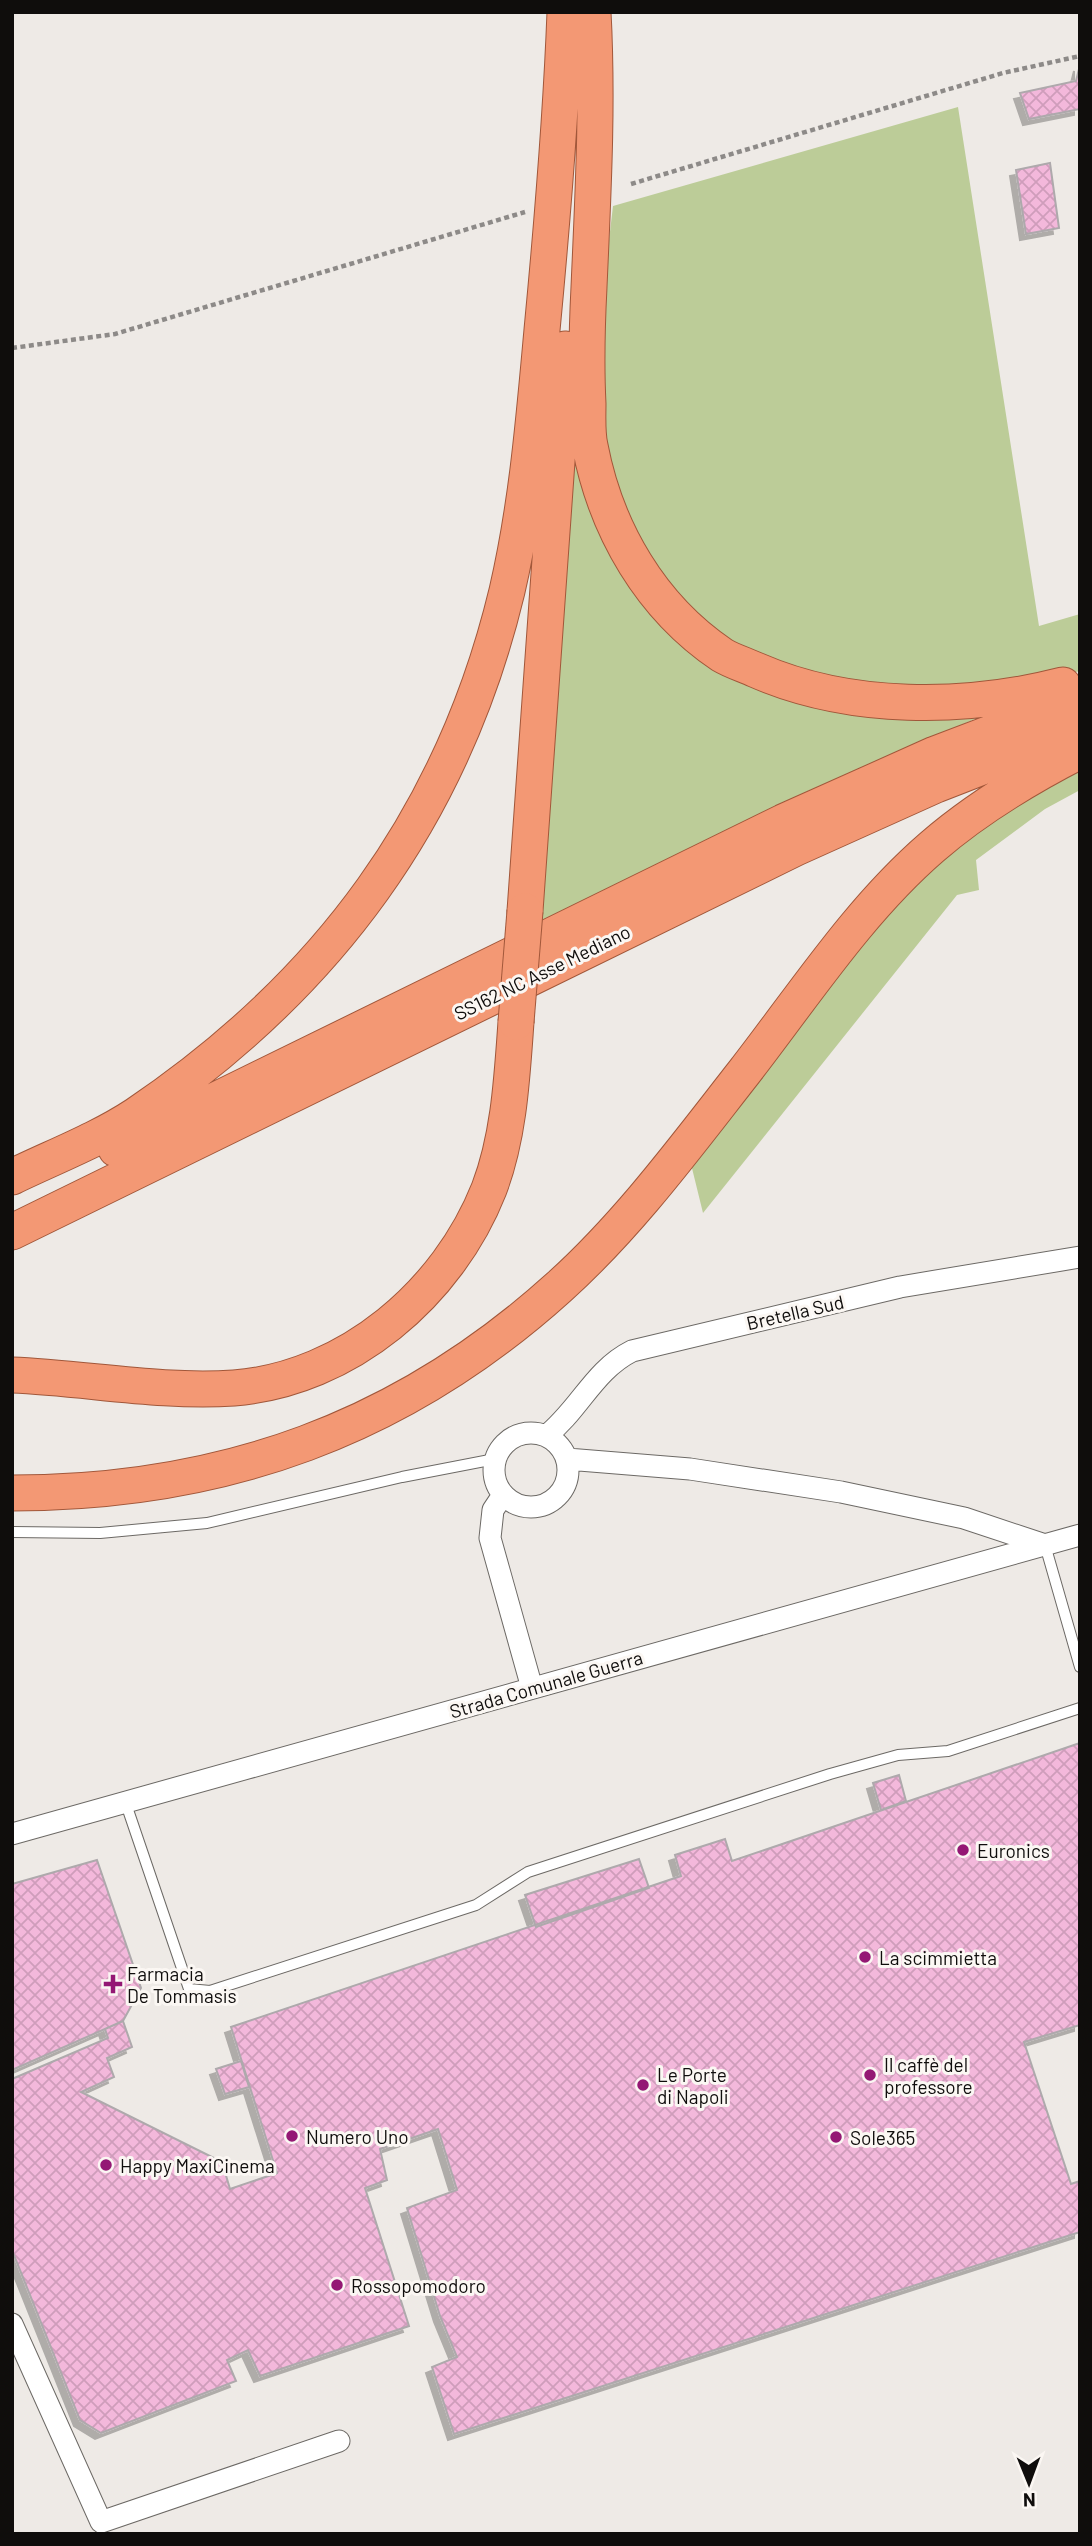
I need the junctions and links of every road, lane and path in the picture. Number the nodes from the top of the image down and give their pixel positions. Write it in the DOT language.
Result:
graph roads {
  1 [pos="565,12"];
  2 [pos="586,12"];
  3 [pos="593,12"];
  4 [pos="1080,56"];
  5 [pos="631,184"];
  6 [pos="536,209"];
  7 [pos="12,348"];
  8 [pos="1080,680"];
  9 [pos="1080,699"];
  10 [pos="1080,730"];
  11 [pos="1080,751"];
  12 [pos="12,1177"];
  13 [pos="12,1199"];
  14 [pos="12,1232"];
  15 [pos="1080,1257"];
  16 [pos="12,1375"];
  17 [pos="546,1436"];
  18 [pos="495,1459"];
  19 [pos="567,1459"];
  20 [pos="12,1493"];
  21 [pos="503,1495"];
  22 [pos="12,1532"];
  23 [pos="1080,1535"];
  24 [pos="1045,1545"];
  25 [pos="1080,1667"];
  26 [pos="532,1688"];
  27 [pos="1080,1707"];
  28 [pos="126,1804"];
  29 [pos="12,1834"];
  30 [pos="12,2324"];
  31 [pos="339,2441"];
  1 -- 12 [label="highway"];
  2 -- 16 [label="highway, bridge"];
  3 -- 8 [label="highway"];
  4 -- 5 [label="path"];
  6 -- 7 [label="path"];
  9 -- 13 [label="highway, SS162 NC Asse Mediano"];
  10 -- 14 [label="highway, SS162 NC Asse Mediano"];
  11 -- 20 [label="highway"];
  15 -- 17 [label="street, Bretella Sud"];
  17 -- 18 [label="street"];
  17 -- 19 [label="street"];
  18 -- 21 [label="street"];
  18 -- 22 [label="lane"];
  19 -- 21 [label="street"];
  19 -- 24 [label="street"];
  21 -- 26 [label="street"];
  23 -- 24 [label="street, Strada Comunale Guerra"];
  24 -- 25 [label="lane"];
  24 -- 26 [label="street, Strada Comunale Guerra"];
  26 -- 28 [label="street, Strada Comunale Guerra"];
  27 -- 28 [label="lane"];
  28 -- 29 [label="street, Strada Comunale Guerra"];
  30 -- 31 [label="street"];
}
